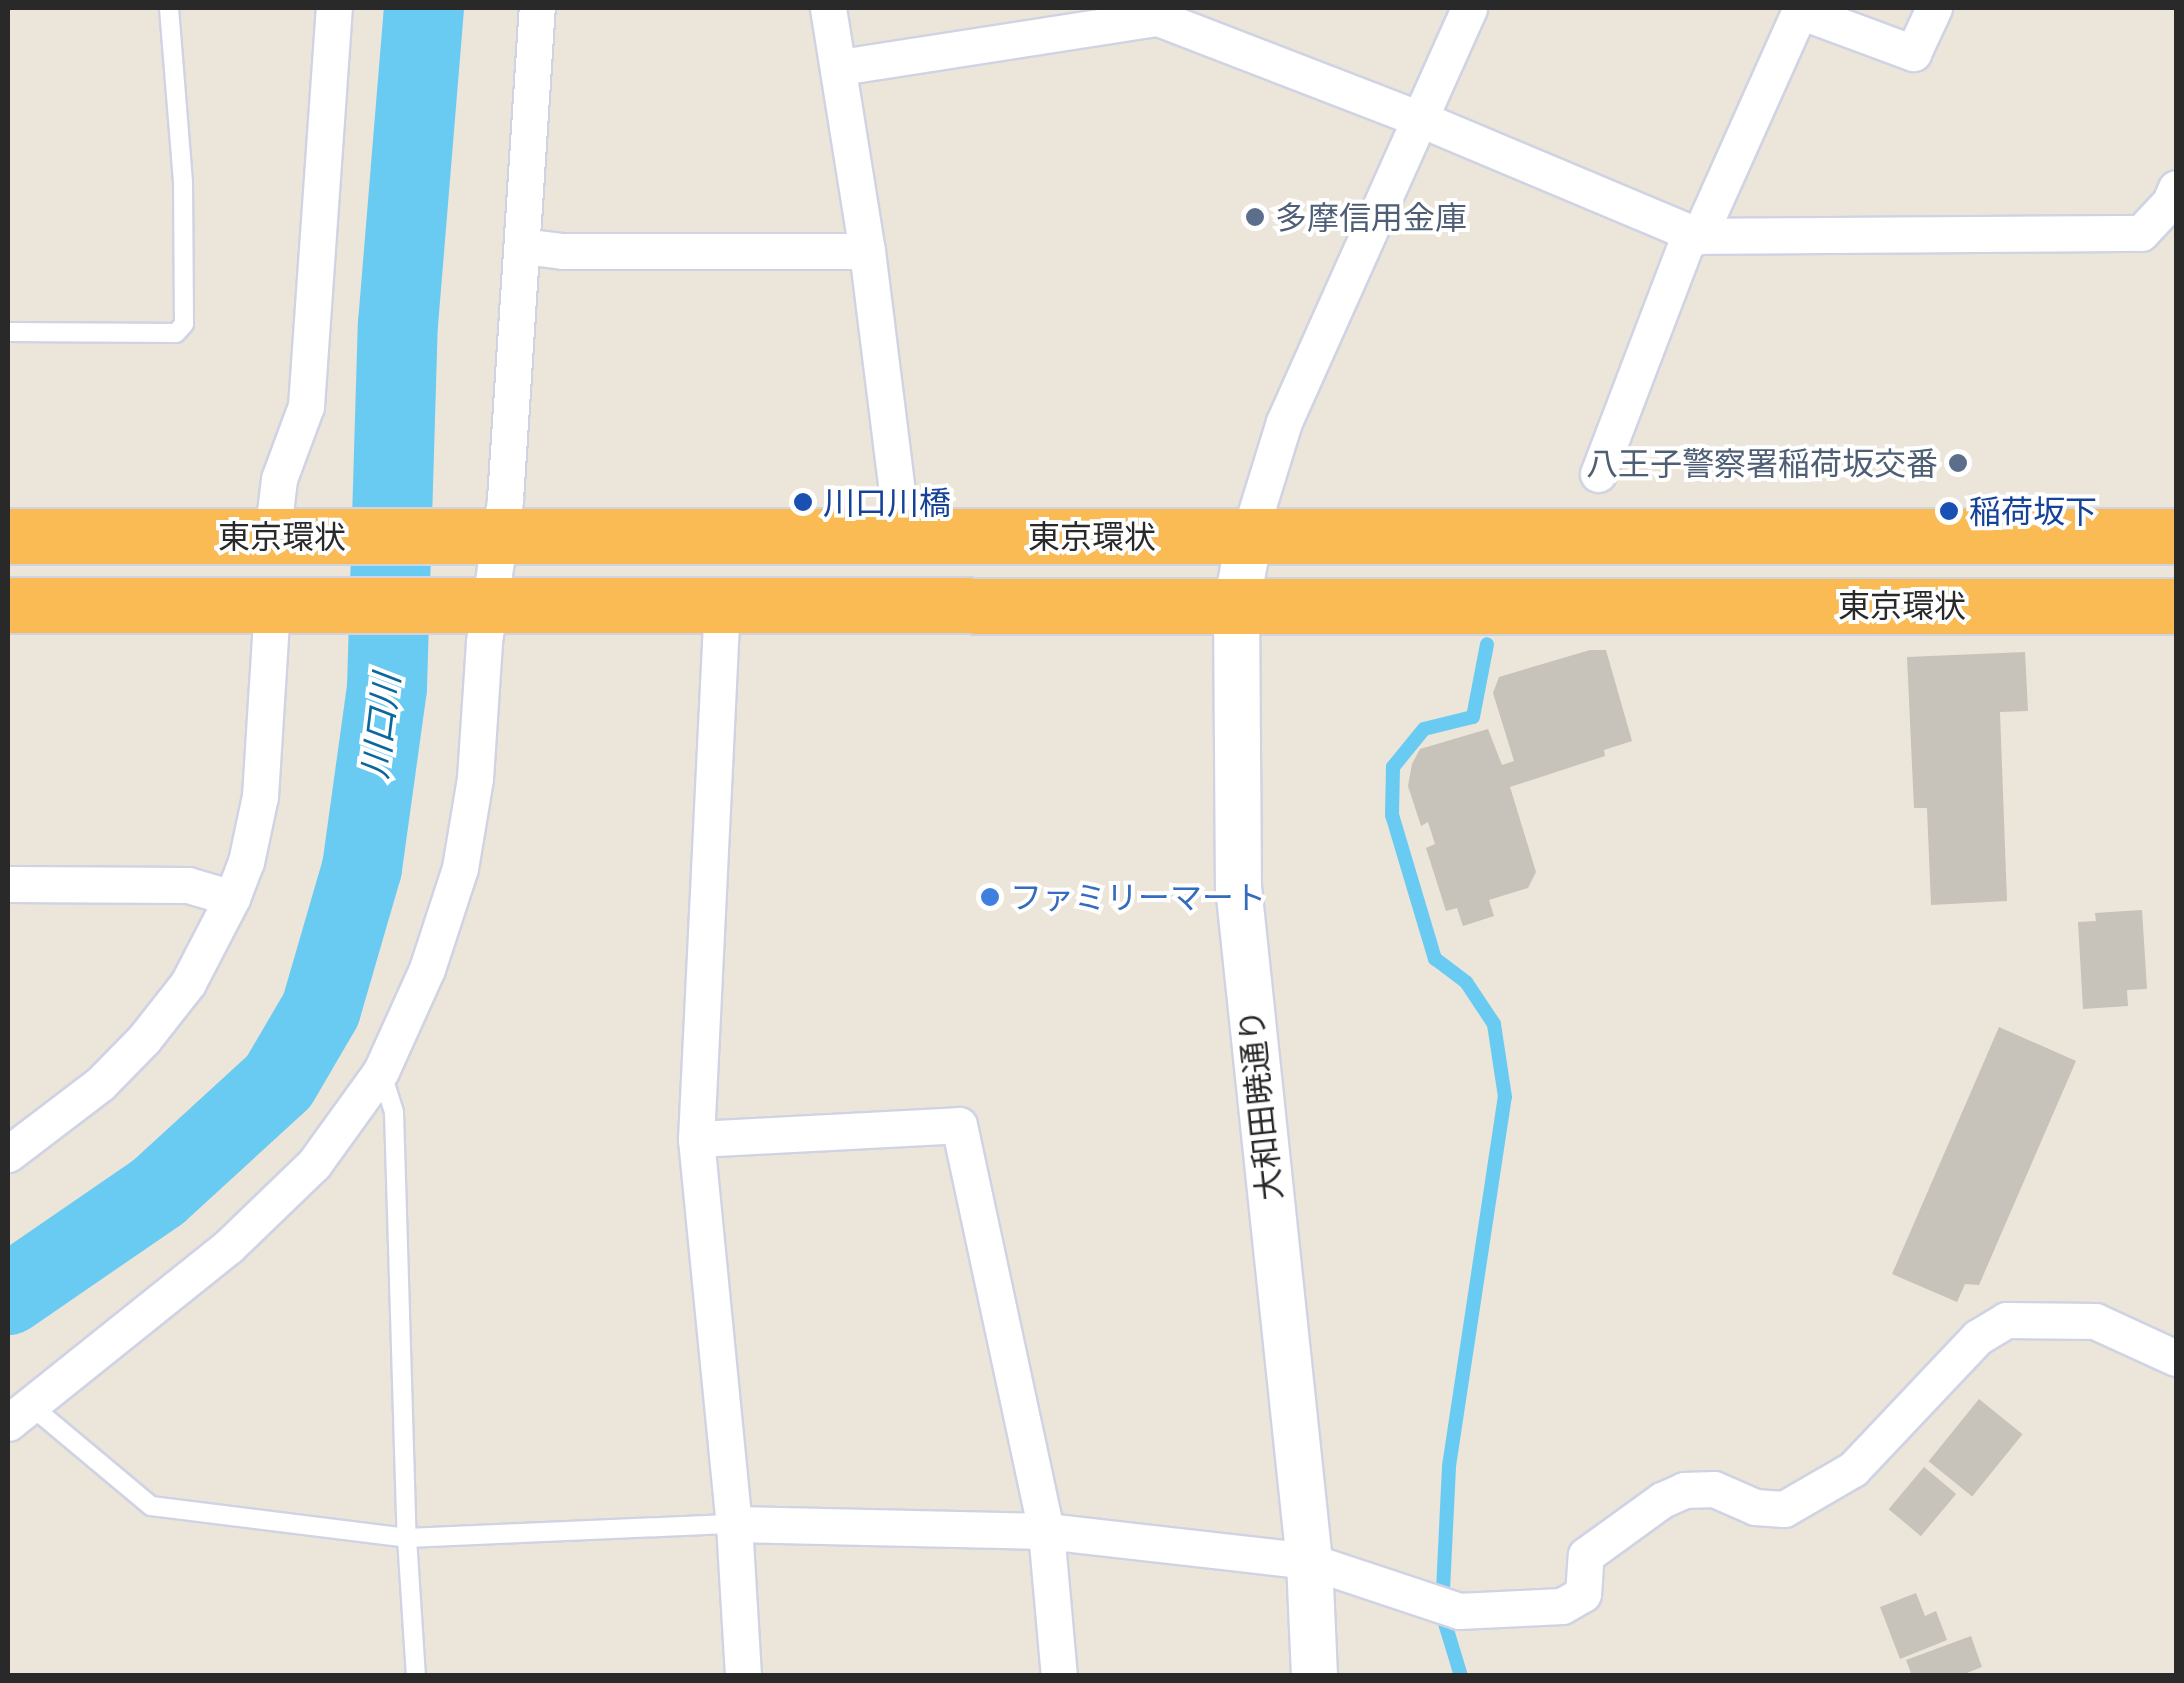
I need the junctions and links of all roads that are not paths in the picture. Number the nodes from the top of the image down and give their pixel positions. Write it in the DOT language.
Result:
graph roads {
  1 [pos="168,8"];
  2 [pos="334,8"];
  3 [pos="537,8"];
  4 [pos="828,8"];
  5 [pos="1469,8"];
  6 [pos="1934,8"];
  7 [pos="1800,10"];
  8 [pos="1064,20"];
  9 [pos="840,67"];
  10 [pos="1420,119"];
  11 [pos="2176,188"];
  12 [pos="1695,235"];
  13 [pos="522,246"];
  14 [pos="867,251"];
  15 [pos="8,332"];
  16 [pos="1598,474"];
  17 [pos="902,534"];
  18 [pos="489,535"];
  19 [pos="1248,535"];
  20 [pos="8,536"];
  21 [pos="294,536"];
  22 [pos="2176,536"];
  23 [pos="722,602"];
  24 [pos="481,603"];
  25 [pos="293,604"];
  26 [pos="8,605"];
  27 [pos="1236,605"];
  28 [pos="2176,606"];
  29 [pos="8,884"];
  30 [pos="232,898"];
  31 [pos="380,1071"];
  32 [pos="696,1139"];
  33 [pos="8,1154"];
  34 [pos="2176,1358"];
  35 [pos="18,1413"];
  36 [pos="734,1524"];
  37 [pos="1046,1531"];
  38 [pos="407,1538"];
  39 [pos="1309,1561"];
  40 [pos="416,1676"];
  41 [pos="743,1676"];
  42 [pos="1060,1676"];
  43 [pos="1314,1676"];
  1 -- 15 [label="lane"];
  2 -- 21 [label="street"];
  3 -- 13 [label="street"];
  4 -- 9 [label="street"];
  5 -- 10 [label="street"];
  6 -- 7 [label="street"];
  7 -- 12 [label="street"];
  8 -- 9 [label="street"];
  8 -- 10 [label="street"];
  9 -- 14 [label="street"];
  10 -- 12 [label="street"];
  10 -- 19 [label="street"];
  11 -- 12 [label="street"];
  12 -- 16 [label="street"];
  13 -- 14 [label="street"];
  13 -- 18 [label="street"];
  14 -- 17 [label="street"];
  17 -- 18 [label="highway, 東京環状"];
  17 -- 19 [label="highway, 東京環状"];
  18 -- 21 [label="highway, 東京環状"];
  18 -- 24 [label="street"];
  19 -- 22 [label="highway, 東京環状"];
  19 -- 27 [label="street, 大和田暁通り"];
  20 -- 21 [label="highway, 東京環状"];
  23 -- 24 [label="highway, 東京環状"];
  23 -- 27 [label="highway, 東京環状"];
  23 -- 32 [label="street"];
  24 -- 25 [label="highway, 東京環状"];
  24 -- 31 [label="street"];
  25 -- 26 [label="highway, 東京環状"];
  25 -- 30 [label="street"];
  27 -- 28 [label="highway, 東京環状"];
  27 -- 39 [label="street, 大和田暁通り"];
  29 -- 30 [label="street"];
  30 -- 33 [label="street"];
  31 -- 35 [label="street"];
  31 -- 38 [label="lane"];
  32 -- 36 [label="street"];
  32 -- 37 [label="street"];
  34 -- 39 [label="street"];
  35 -- 38 [label="lane"];
  36 -- 37 [label="street"];
  36 -- 38 [label="lane"];
  36 -- 41 [label="street"];
  37 -- 39 [label="street"];
  37 -- 42 [label="street"];
  38 -- 40 [label="lane"];
  39 -- 43 [label="street, 大和田暁通り"];
}
